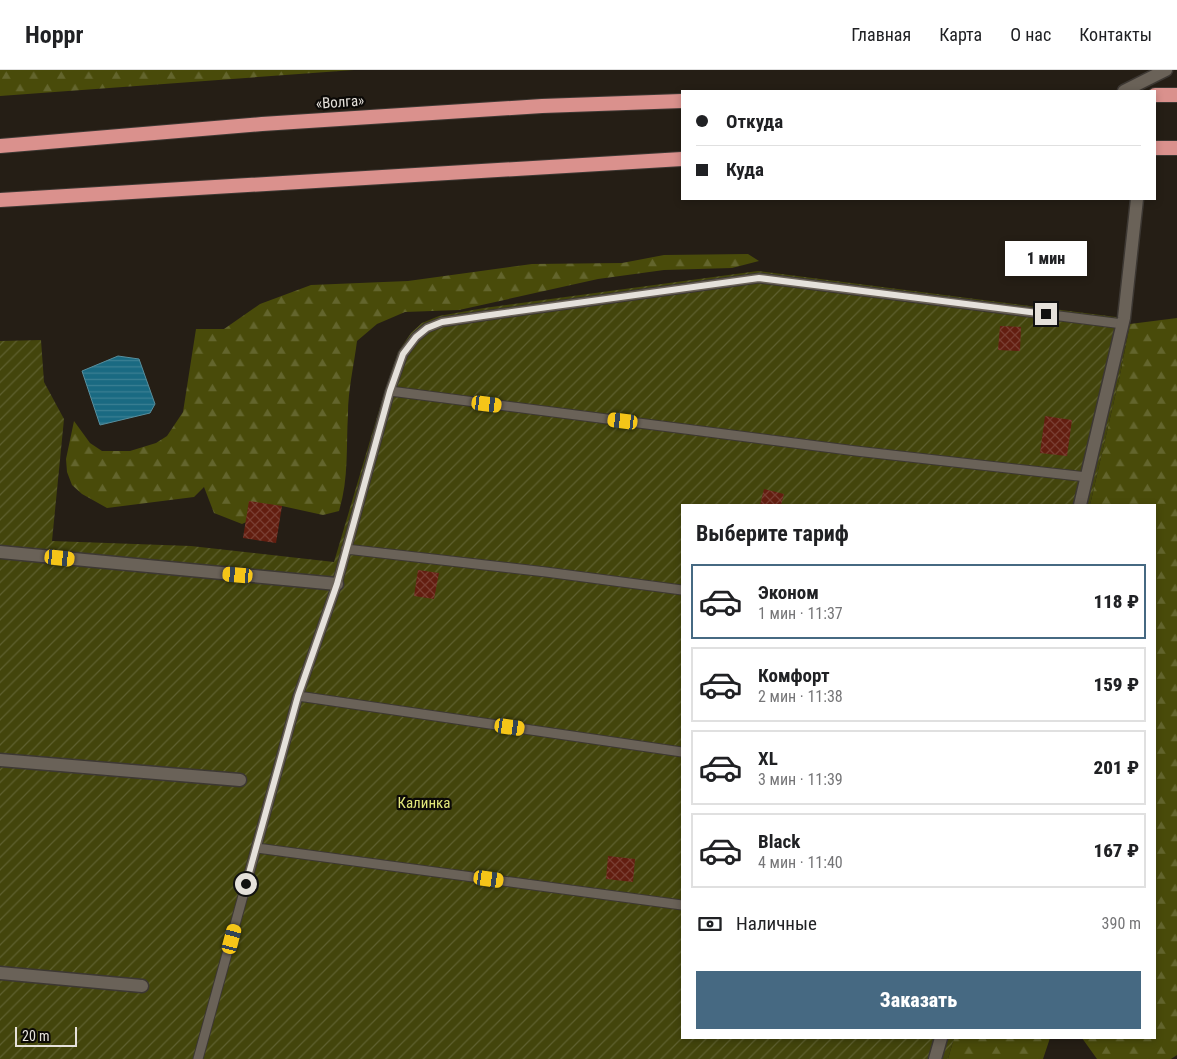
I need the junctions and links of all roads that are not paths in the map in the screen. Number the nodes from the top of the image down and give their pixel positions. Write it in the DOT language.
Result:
graph roads {
  1 [pos="1166,70"];
  2 [pos="1126,90"];
  3 [pos="1156,95"];
  4 [pos="1177,95"];
  5 [pos="681,101"];
  6 [pos="0,146"];
  7 [pos="1156,148"];
  8 [pos="1177,148"];
  9 [pos="681,159"];
  10 [pos="0,200"];
  11 [pos="1137,200"];
  12 [pos="1123,324"];
  13 [pos="390,391"];
  14 [pos="1087,477"];
  15 [pos="1080,504"];
  16 [pos="346,549"];
  17 [pos="0,552"];
  18 [pos="337,584"];
  19 [pos="681,590"];
  20 [pos="298,696"];
  21 [pos="681,752"];
  22 [pos="0,760"];
  23 [pos="240,780"];
  24 [pos="256,848"];
  25 [pos="681,905"];
  26 [pos="0,973"];
  27 [pos="142,986"];
  28 [pos="941,1039"];
  29 [pos="198,1059"];
  30 [pos="935,1059"];
  1 -- 2 [label="street"];
  3 -- 4 [label="highway"];
  5 -- 6 [label="highway, «Волга»"];
  7 -- 8 [label="highway"];
  9 -- 10 [label="highway"];
  11 -- 12 [label="street"];
  12 -- 13 [label="lane"];
  12 -- 14 [label="street"];
  13 -- 14 [label="lane"];
  13 -- 16 [label="lane"];
  14 -- 15 [label="street"];
  16 -- 18 [label="lane"];
  16 -- 19 [label="lane"];
  17 -- 18 [label="street"];
  18 -- 20 [label="lane"];
  20 -- 21 [label="lane"];
  20 -- 24 [label="lane"];
  22 -- 23 [label="street"];
  24 -- 25 [label="lane"];
  24 -- 29 [label="lane"];
  26 -- 27 [label="street"];
  28 -- 30 [label="street"];
}
